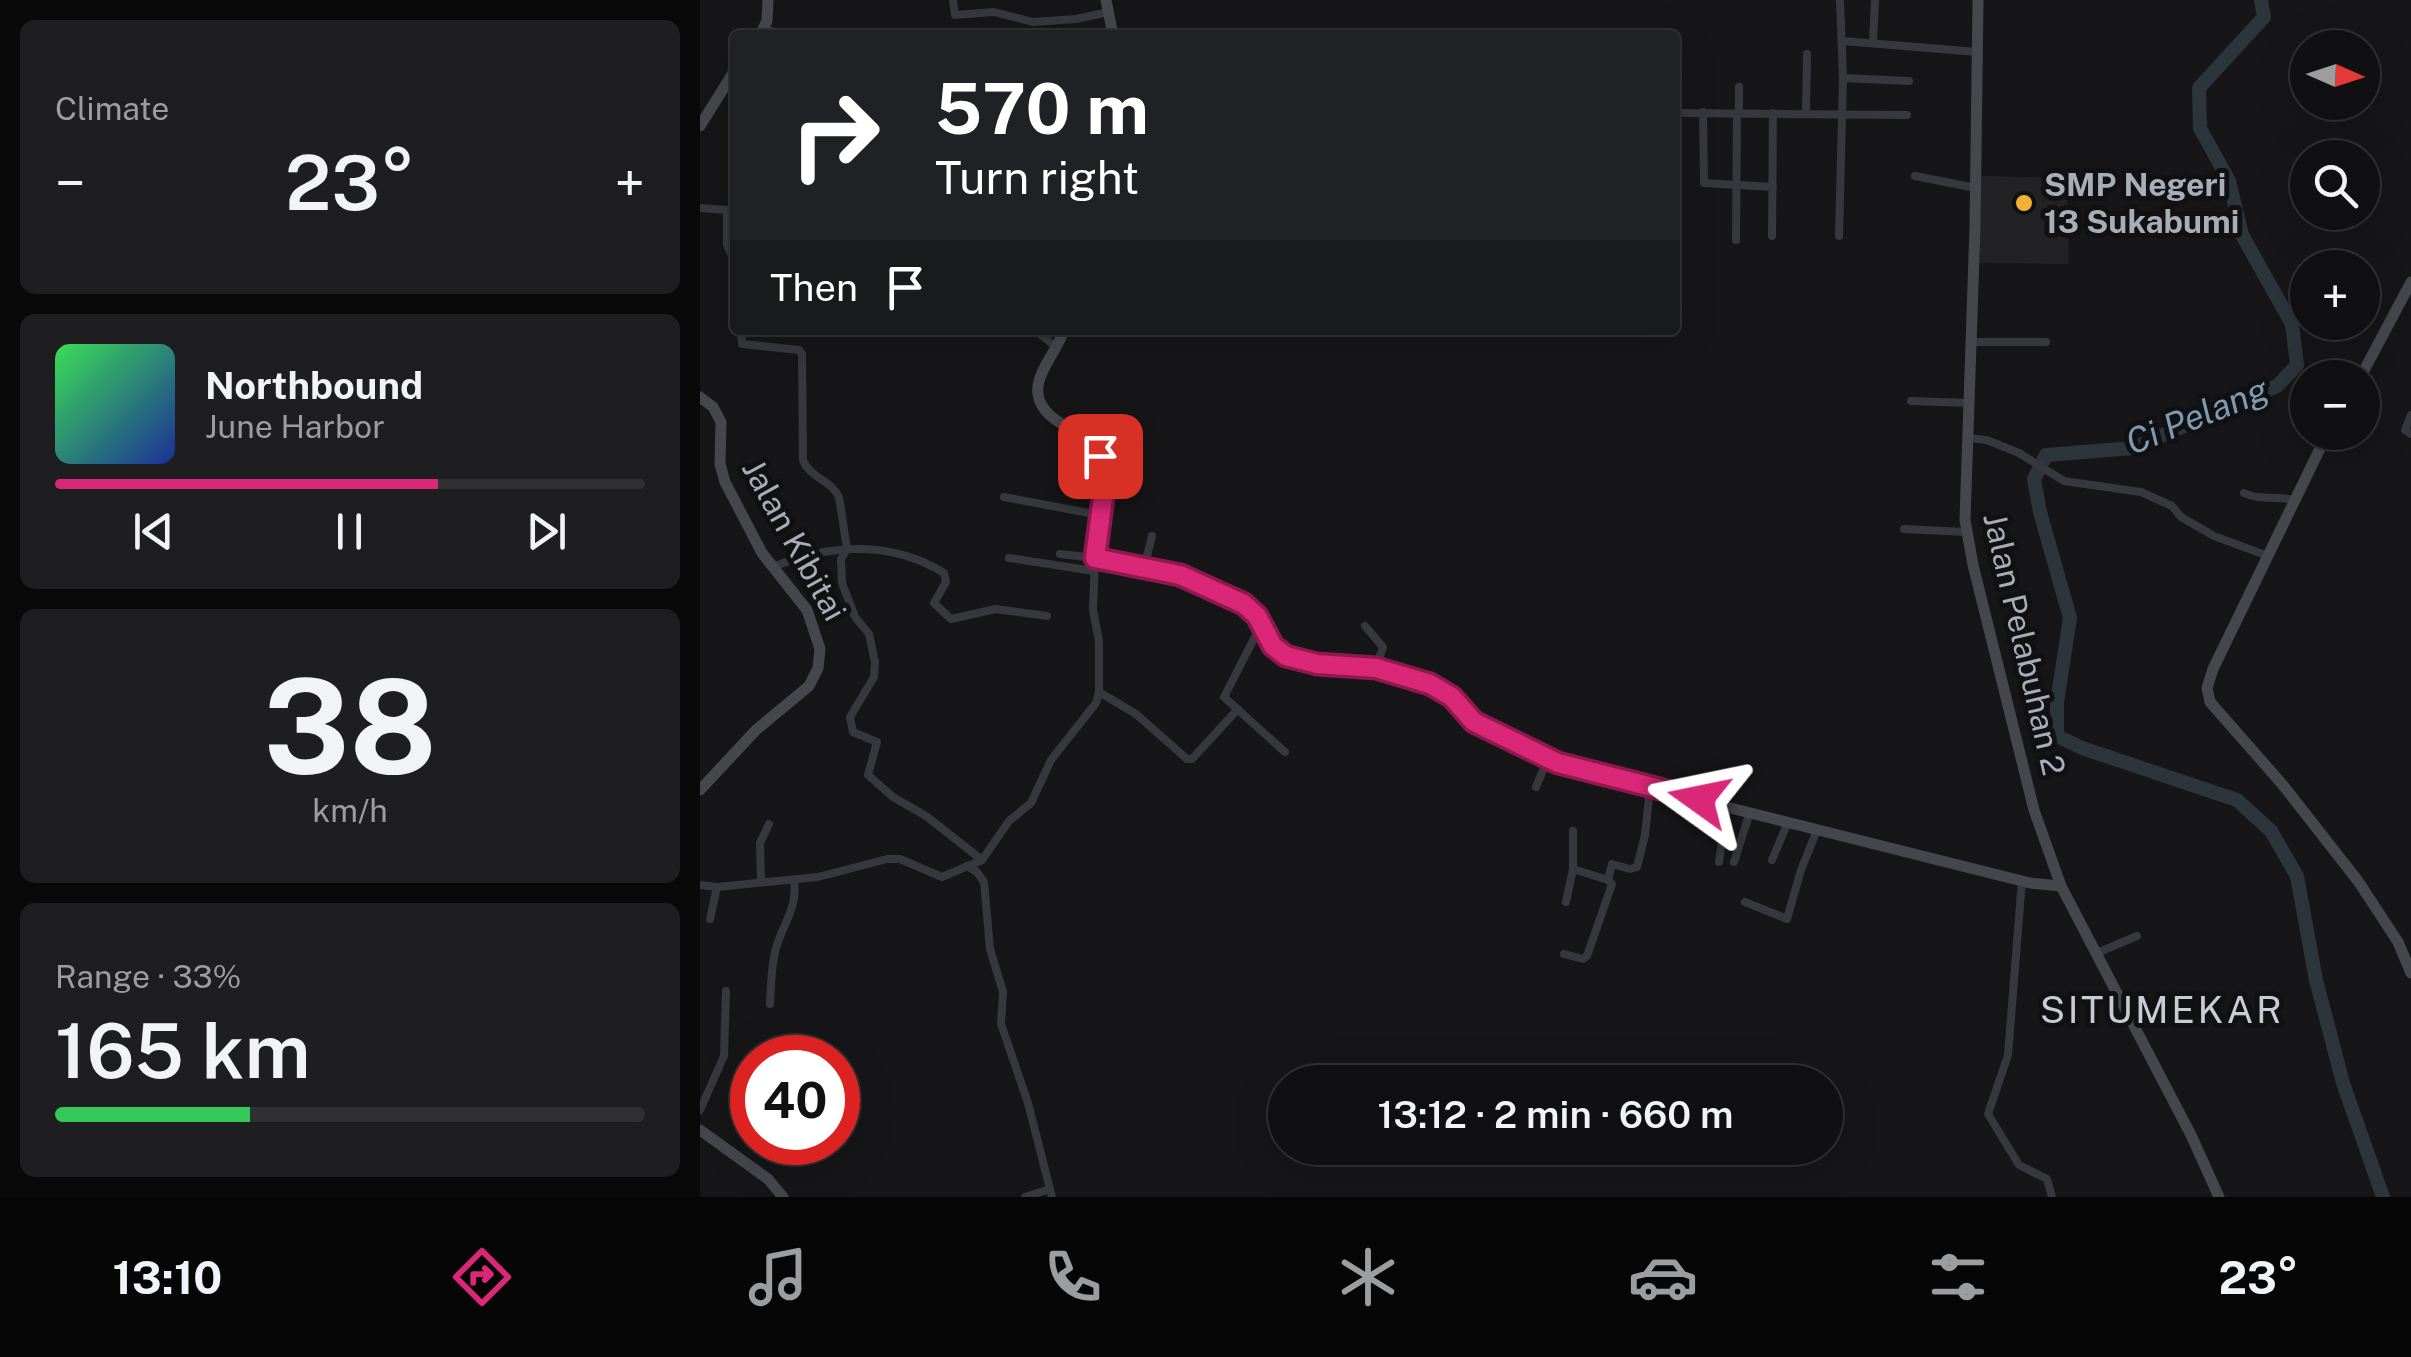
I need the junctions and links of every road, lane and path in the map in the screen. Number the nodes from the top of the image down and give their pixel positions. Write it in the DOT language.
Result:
graph roads {
  1 [pos="768,0"];
  2 [pos="953,0"];
  3 [pos="1840,0"];
  4 [pos="1876,0"];
  5 [pos="1978,0"];
  6 [pos="1108,6"];
  7 [pos="762,30"];
  8 [pos="1842,41"];
  9 [pos="1873,42"];
  10 [pos="1976,52"];
  11 [pos="1807,54"];
  12 [pos="730,78"];
  13 [pos="1844,78"];
  14 [pos="1909,81"];
  15 [pos="1739,87"];
  16 [pos="1680,112"];
  17 [pos="1703,112"];
  18 [pos="1806,112"];
  19 [pos="1842,112"];
  20 [pos="1738,113"];
  21 [pos="1773,113"];
  22 [pos="1907,115"];
  23 [pos="700,126"];
  24 [pos="1915,176"];
  25 [pos="1736,186"];
  26 [pos="1773,187"];
  27 [pos="1976,188"];
  28 [pos="700,208"];
  29 [pos="1772,236"];
  30 [pos="1839,236"];
  31 [pos="1736,240"];
  32 [pos="730,251"];
  33 [pos="2411,282"];
  34 [pos="742,335"];
  35 [pos="1041,335"];
  36 [pos="1062,335"];
  37 [pos="1971,342"];
  38 [pos="2046,342"];
  39 [pos="1057,348"];
  40 [pos="2370,360"];
  41 [pos="700,397"];
  42 [pos="1911,401"];
  43 [pos="1969,403"];
  44 [pos="2411,415"];
  45 [pos="2411,434"];
  46 [pos="1967,438"];
  47 [pos="2319,450"];
  48 [pos="2244,493"];
  49 [pos="1004,497"];
  50 [pos="2293,500"];
  51 [pos="1100,515"];
  52 [pos="1904,529"];
  53 [pos="1966,532"];
  54 [pos="1152,536"];
  55 [pos="847,550"];
  56 [pos="1060,554"];
  57 [pos="2268,556"];
  58 [pos="1009,558"];
  59 [pos="1095,565"];
  60 [pos="773,567"];
  61 [pos="1144,568"];
  62 [pos="1047,616"];
  63 [pos="1261,624"];
  64 [pos="1365,626"];
  65 [pos="1376,668"];
  66 [pos="1099,692"];
  67 [pos="1238,709"];
  68 [pos="1285,752"];
  69 [pos="1548,758"];
  70 [pos="1536,787"];
  71 [pos="1650,789"];
  72 [pos="700,790"];
  73 [pos="1728,806"];
  74 [pos="1750,812"];
  75 [pos="1788,822"];
  76 [pos="769,824"];
  77 [pos="1818,829"];
  78 [pos="1572,831"];
  79 [pos="982,860"];
  80 [pos="1772,860"];
  81 [pos="1718,862"];
  82 [pos="1734,862"];
  83 [pos="967,866"];
  84 [pos="1573,869"];
  85 [pos="794,880"];
  86 [pos="1608,880"];
  87 [pos="2022,880"];
  88 [pos="761,882"];
  89 [pos="700,885"];
  90 [pos="2061,886"];
  91 [pos="717,888"];
  92 [pos="1566,902"];
  93 [pos="1744,902"];
  94 [pos="710,920"];
  95 [pos="2137,936"];
  96 [pos="2096,952"];
  97 [pos="1564,954"];
  98 [pos="2410,967"];
  99 [pos="726,991"];
  100 [pos="770,1004"];
  101 [pos="700,1110"];
  102 [pos="700,1130"];
  103 [pos="1051,1193"];
  104 [pos="783,1197"];
  105 [pos="1026,1197"];
  106 [pos="2052,1197"];
  107 [pos="2219,1197"];
  1 -- 7 [label="street"];
  2 -- 6 [label="street"];
  3 -- 8 [label="street"];
  4 -- 9 [label="street"];
  5 -- 10 [label="street, Jalan Pelabuhan 2"];
  8 -- 9 [label="street"];
  8 -- 13 [label="street"];
  9 -- 10 [label="street"];
  10 -- 27 [label="street, Jalan Pelabuhan 2"];
  11 -- 18 [label="street"];
  12 -- 23 [label="street"];
  13 -- 14 [label="street"];
  13 -- 19 [label="street"];
  15 -- 20 [label="street"];
  16 -- 17 [label="street"];
  17 -- 20 [label="street"];
  17 -- 25 [label="street"];
  18 -- 19 [label="street"];
  18 -- 21 [label="street"];
  19 -- 22 [label="street"];
  19 -- 30 [label="street"];
  20 -- 21 [label="street"];
  20 -- 25 [label="street"];
  21 -- 26 [label="street"];
  24 -- 27 [label="street"];
  25 -- 26 [label="street"];
  25 -- 31 [label="street"];
  26 -- 29 [label="street"];
  27 -- 37 [label="street, Jalan Pelabuhan 2"];
  28 -- 32 [label="street"];
  33 -- 40 [label="street"];
  34 -- 55 [label="street"];
  35 -- 39 [label="street"];
  36 -- 39 [label="street"];
  37 -- 38 [label="street"];
  37 -- 43 [label="street, Jalan Pelabuhan 2"];
  39 -- 51 [label="street"];
  41 -- 60 [label="street, Jalan Kibitai"];
  42 -- 43 [label="street"];
  43 -- 46 [label="street, Jalan Pelabuhan 2"];
  44 -- 45 [label="street"];
  46 -- 53 [label="street, Jalan Pelabuhan 2"];
  46 -- 57 [label="street"];
  47 -- 50 [label="street"];
  48 -- 50 [label="street"];
  49 -- 51 [label="street"];
  50 -- 57 [label="street"];
  51 -- 59 [label="street"];
  52 -- 53 [label="street"];
  53 -- 90 [label="street, Jalan Pelabuhan 2"];
  54 -- 61 [label="street"];
  55 -- 60 [label="street"];
  55 -- 62 [label="street"];
  55 -- 79 [label="street"];
  56 -- 59 [label="street"];
  57 -- 98 [label="street"];
  58 -- 59 [label="street"];
  59 -- 61 [label="street"];
  59 -- 66 [label="street"];
  60 -- 72 [label="street, Jalan Kibitai"];
  61 -- 63 [label="street"];
  63 -- 65 [label="street"];
  63 -- 67 [label="street"];
  64 -- 65 [label="street"];
  65 -- 69 [label="street"];
  66 -- 67 [label="street"];
  66 -- 79 [label="street"];
  67 -- 68 [label="street"];
  69 -- 70 [label="street"];
  69 -- 71 [label="street"];
  71 -- 73 [label="street"];
  71 -- 86 [label="street"];
  73 -- 74 [label="street"];
  73 -- 81 [label="street"];
  74 -- 75 [label="street"];
  74 -- 82 [label="street"];
  75 -- 77 [label="street"];
  75 -- 80 [label="street"];
  76 -- 88 [label="street"];
  77 -- 87 [label="street"];
  77 -- 93 [label="street"];
  78 -- 84 [label="street"];
  79 -- 83 [label="street"];
  83 -- 85 [label="street"];
  83 -- 103 [label="street"];
  84 -- 86 [label="street"];
  84 -- 92 [label="street"];
  85 -- 88 [label="street"];
  85 -- 100 [label="street"];
  86 -- 97 [label="street"];
  87 -- 90 [label="street"];
  87 -- 106 [label="street"];
  88 -- 91 [label="street"];
  89 -- 91 [label="street"];
  90 -- 96 [label="street, Jalan Pelabuhan 2"];
  91 -- 94 [label="street"];
  95 -- 96 [label="street"];
  96 -- 107 [label="street, Jalan Pelabuhan 2"];
  99 -- 101 [label="street"];
  102 -- 104 [label="street"];
  103 -- 105 [label="street"];
}
